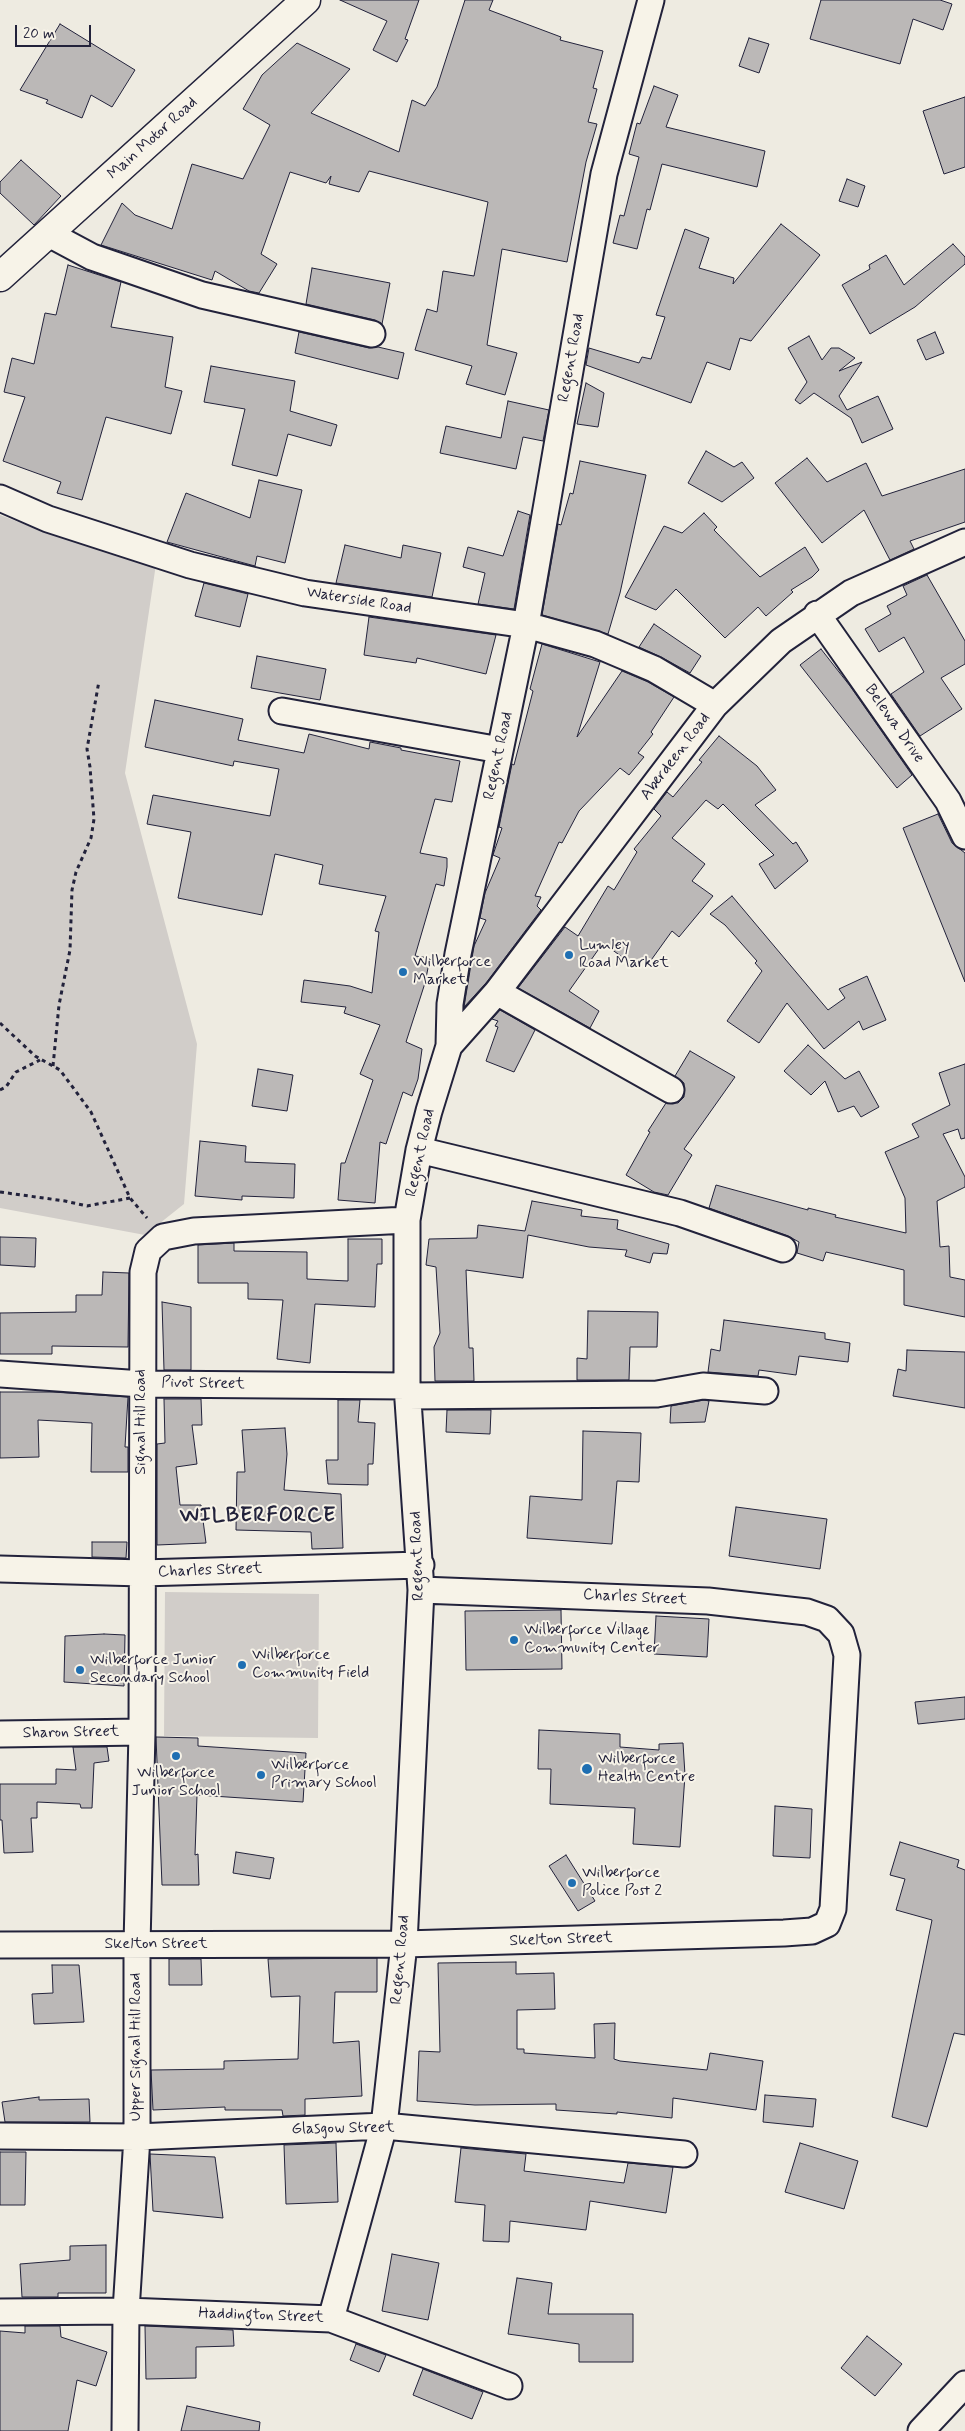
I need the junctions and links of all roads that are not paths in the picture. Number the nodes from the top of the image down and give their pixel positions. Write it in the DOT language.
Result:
graph roads {
  1 [pos="306,0"];
  2 [pos="650,0"];
  3 [pos="50,234"];
  4 [pos="0,277"];
  5 [pos="372,334"];
  6 [pos="0,498"];
  7 [pos="964,545"];
  8 [pos="818,614"];
  9 [pos="526,626"];
  10 [pos="715,705"];
  11 [pos="282,711"];
  12 [pos="500,750"];
  13 [pos="965,836"];
  14 [pos="498,992"];
  15 [pos="450,1046"];
  16 [pos="671,1090"];
  17 [pos="419,1150"];
  18 [pos="407,1220"];
  19 [pos="783,1249"];
  20 [pos="0,1374"];
  21 [pos="142,1384"];
  22 [pos="408,1391"];
  23 [pos="765,1391"];
  24 [pos="421,1565"];
  25 [pos="0,1569"];
  26 [pos="142,1573"];
  27 [pos="421,1590"];
  28 [pos="840,1634"];
  29 [pos="142,1732"];
  30 [pos="0,1734"];
  31 [pos="404,1944"];
  32 [pos="0,1945"];
  33 [pos="137,1945"];
  34 [pos="384,2126"];
  35 [pos="0,2136"];
  36 [pos="137,2137"];
  37 [pos="684,2154"];
  38 [pos="126,2311"];
  39 [pos="0,2312"];
  40 [pos="331,2319"];
  41 [pos="965,2384"];
  42 [pos="509,2386"];
  43 [pos="125,2431"];
  44 [pos="921,2431"];
  1 -- 3 [label="main road, Main Motor Road"];
  2 -- 9 [label="street, Regent Road"];
  3 -- 4 [label="main road, Main Motor Road"];
  3 -- 5 [label="street"];
  6 -- 9 [label="street, Waterside Road"];
  7 -- 8 [label="street, Aberdeen Road"];
  8 -- 10 [label="street, Aberdeen Road"];
  8 -- 13 [label="street, Belewa Drive"];
  9 -- 10 [label="street, Waterside Road"];
  9 -- 12 [label="street, Regent Road"];
  10 -- 14 [label="street, Aberdeen Road"];
  11 -- 12 [label="street"];
  12 -- 15 [label="street, Regent Road"];
  14 -- 15 [label="street, Aberdeen Road"];
  14 -- 16 [label="street"];
  15 -- 17 [label="street, Regent Road"];
  17 -- 18 [label="street, Regent Road"];
  17 -- 19 [label="street"];
  18 -- 21 [label="street, Signal Hill Road"];
  18 -- 22 [label="street, Regent Road"];
  20 -- 21 [label="street, Pivot Street"];
  21 -- 22 [label="street, Pivot Street"];
  21 -- 26 [label="street, Signal Hill Road"];
  22 -- 23 [label="street, Pivot Street"];
  22 -- 24 [label="street, Regent Road"];
  24 -- 26 [label="street, Charles Street"];
  24 -- 27 [label="street, Regent Road"];
  25 -- 26 [label="street, Charles Street"];
  26 -- 29 [label="street, Upper Signal Hill Road"];
  27 -- 28 [label="street, Charles Street"];
  27 -- 31 [label="street, Regent Road"];
  28 -- 31 [label="street, Skelton Street"];
  29 -- 30 [label="street, Sharon Street"];
  29 -- 33 [label="street, Upper Signal Hill Road"];
  31 -- 33 [label="street, Skelton Street"];
  31 -- 34 [label="street, Regent Road"];
  32 -- 33 [label="street, Skelton Street"];
  33 -- 36 [label="street, Upper Signal Hill Road"];
  34 -- 36 [label="street, Glasgow Street"];
  34 -- 37 [label="street, Glasgow Street"];
  34 -- 40 [label="street, Regent Road"];
  35 -- 36 [label="street, Glasgow Street"];
  36 -- 38 [label="street, Upper Signal Hill Road"];
  38 -- 39 [label="street, Haddington Street"];
  38 -- 40 [label="street, Haddington Street"];
  38 -- 43 [label="street, Upper Signal Hill Road"];
  40 -- 42 [label="street, Haddington Street"];
  41 -- 44 [label="street"];
}
